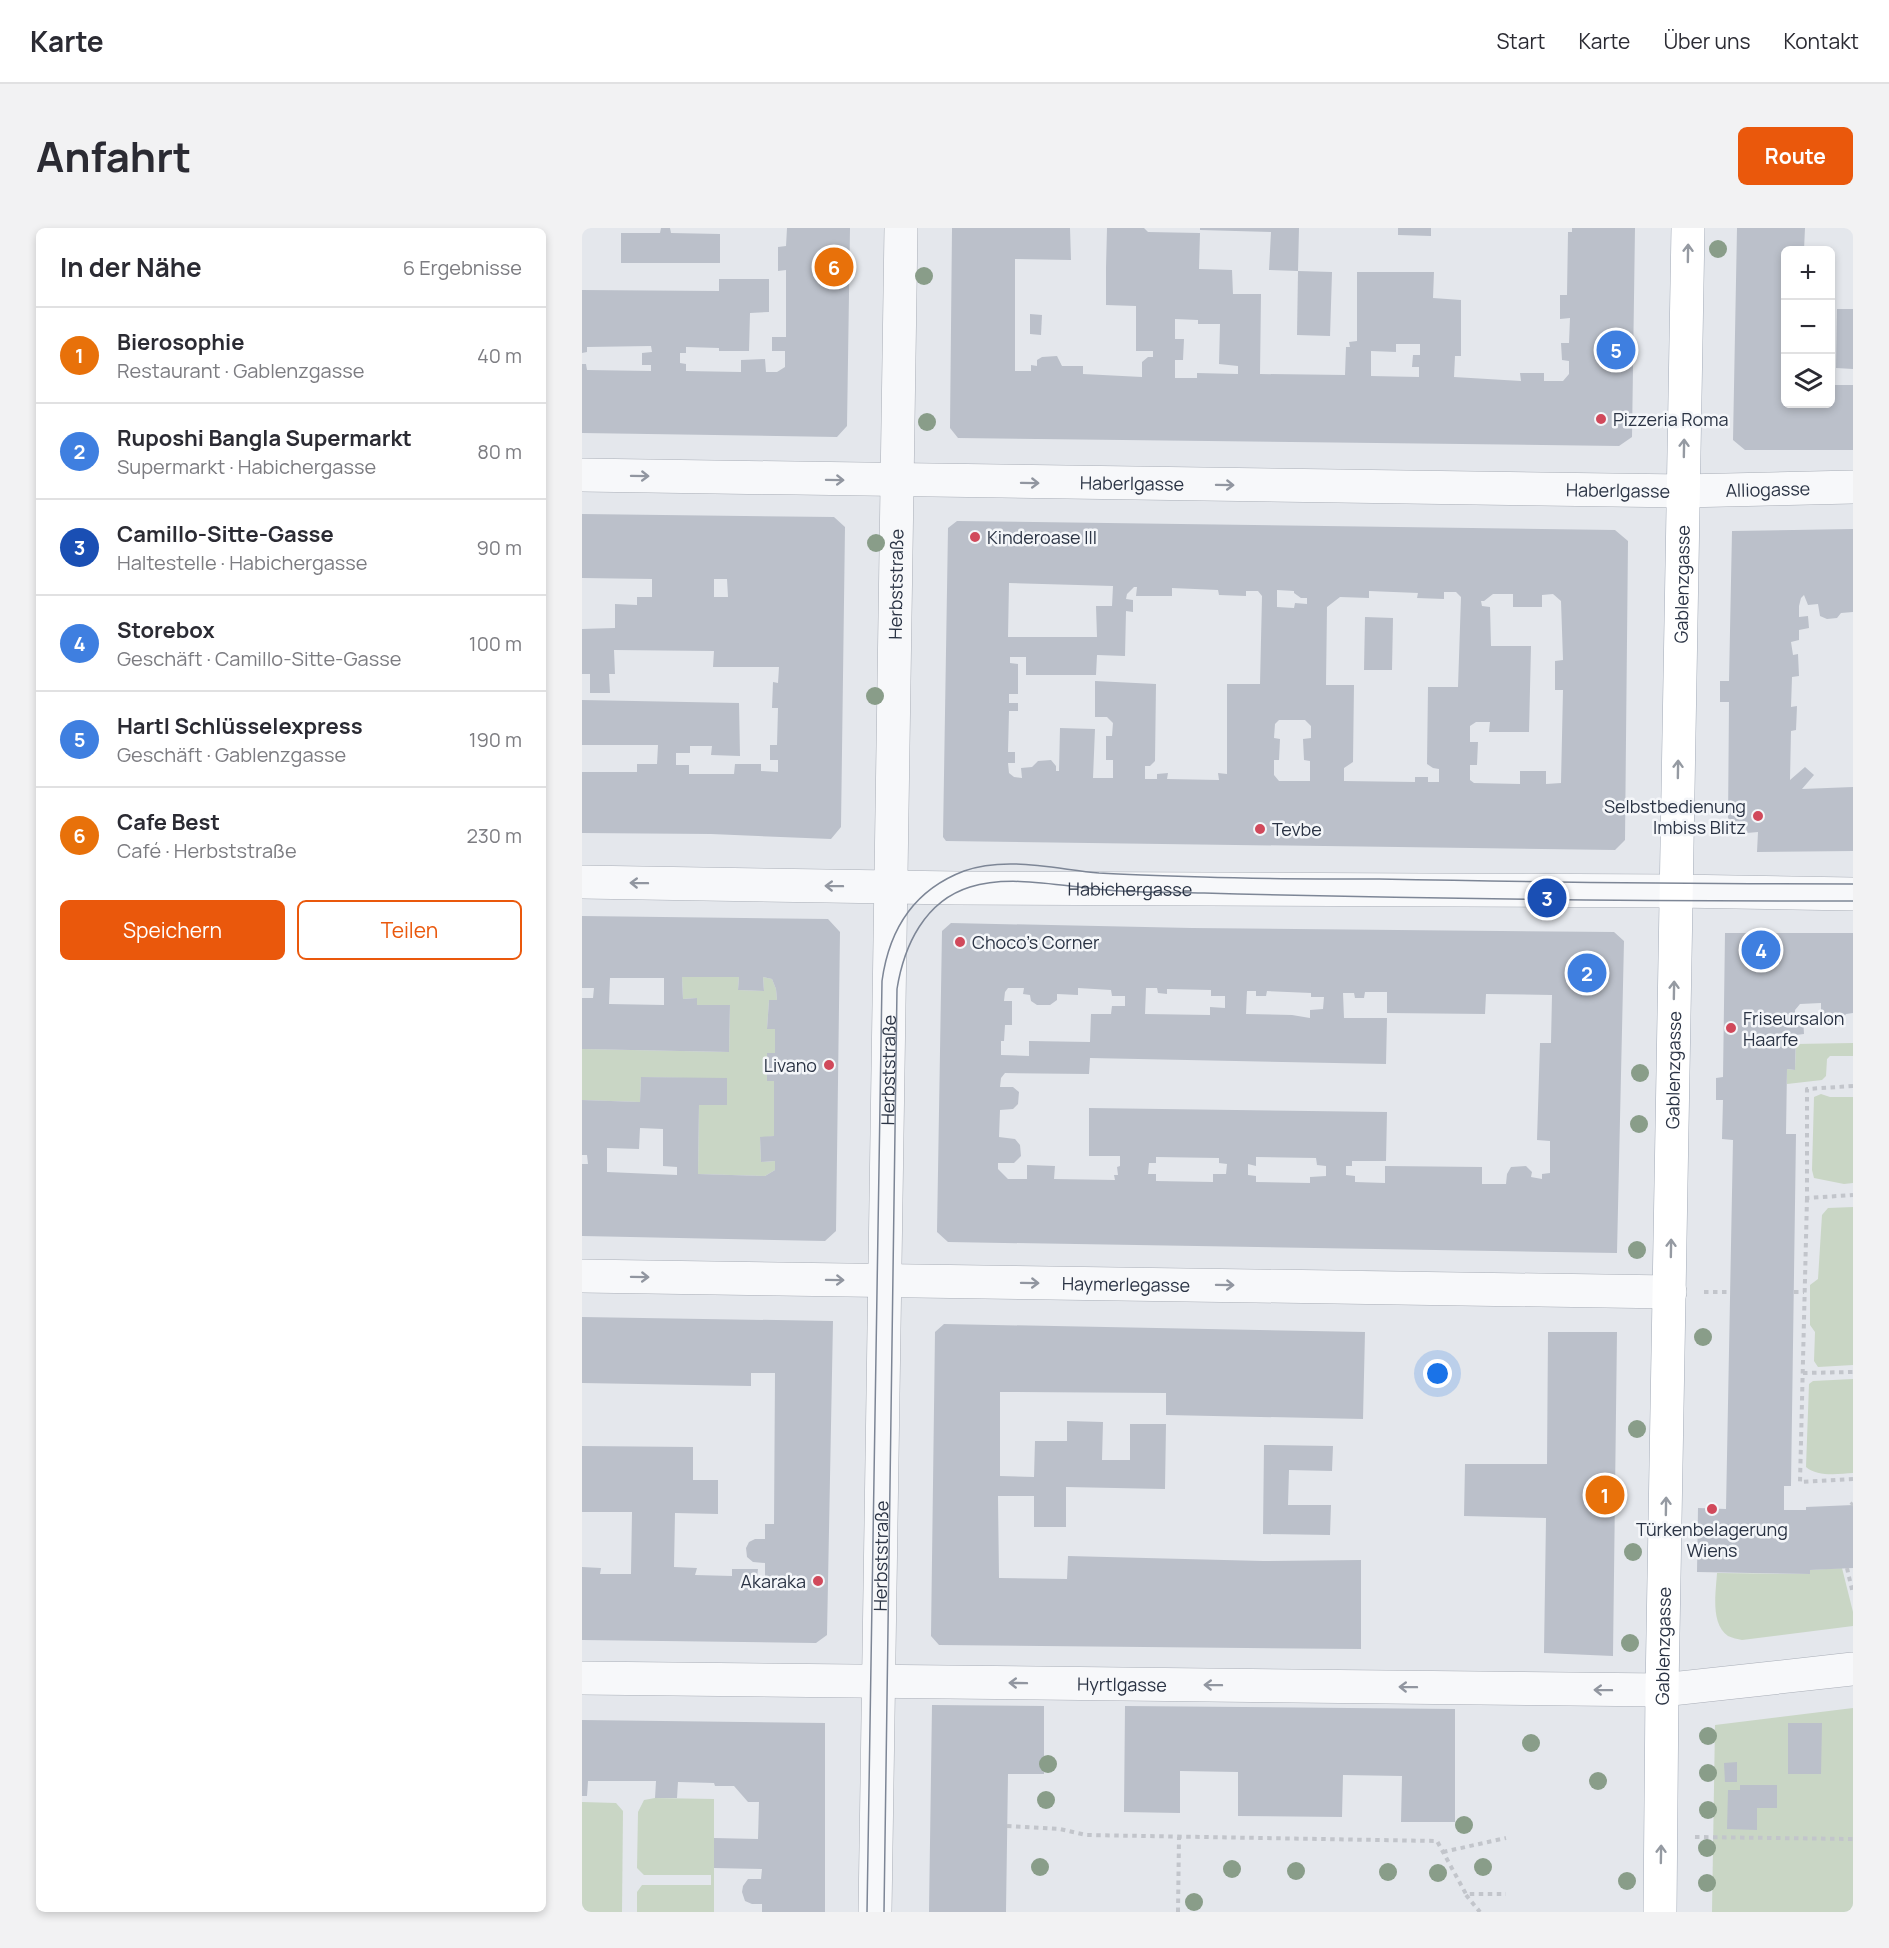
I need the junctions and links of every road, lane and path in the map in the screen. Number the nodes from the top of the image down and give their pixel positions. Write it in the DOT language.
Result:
graph roads {
  1 [pos="901,228"];
  2 [pos="1688,228"];
  3 [pos="582,475"];
  4 [pos="898,481"];
  5 [pos="1853,487"];
  6 [pos="1683,491"];
  7 [pos="582,882"];
  8 [pos="892,887"];
  9 [pos="1676,891"];
  10 [pos="1853,894"];
  11 [pos="1853,1086"];
  12 [pos="1853,1195"];
  13 [pos="1807,1198"];
  14 [pos="582,1276"];
  15 [pos="885,1281"];
  16 [pos="1670,1292"];
  17 [pos="1794,1292"];
  18 [pos="1804,1292"];
  19 [pos="1853,1372"];
  20 [pos="1803,1373"];
  21 [pos="1853,1479"];
  22 [pos="1847,1568"];
  23 [pos="1853,1593"];
  24 [pos="1853,1669"];
  25 [pos="582,1678"];
  26 [pos="878,1681"];
  27 [pos="1662,1690"];
  28 [pos="1007,1826"];
  29 [pos="1661,1836"];
  30 [pos="1179,1837"];
  31 [pos="1506,1838"];
  32 [pos="1853,1839"];
  33 [pos="1443,1852"];
  34 [pos="1466,1894"];
  35 [pos="1506,1894"];
  36 [pos="875,1912"];
  37 [pos="1178,1912"];
  38 [pos="1480,1912"];
  39 [pos="1660,1912"];
  1 -- 4 [label="street, Herbststraße"];
  6 -- 2 [label="main road, Gablenzgasse, one-way"];
  3 -- 4 [label="street, Haberlgasse, one-way"];
  4 -- 6 [label="street, Haberlgasse, one-way"];
  4 -- 8 [label="street, Herbststraße"];
  5 -- 6 [label="street, Alliogasse"];
  9 -- 6 [label="main road, Gablenzgasse, one-way"];
  8 -- 7 [label="street, Habichergasse, one-way"];
  8 -- 9 [label="street, Habichergasse"];
  8 -- 15 [label="street, Herbststraße"];
  9 -- 10 [label="street, Habichergasse"];
  16 -- 9 [label="main road, Gablenzgasse, one-way"];
  11 -- 13 [label="path"];
  12 -- 13 [label="path"];
  13 -- 18 [label="path"];
  14 -- 15 [label="street, Haymerlegasse, one-way"];
  15 -- 16 [label="street, Haymerlegasse, one-way"];
  15 -- 26 [label="street, Herbststraße"];
  27 -- 16 [label="main road, Gablenzgasse, one-way"];
  17 -- 18 [label="path"];
  18 -- 20 [label="path"];
  19 -- 20 [label="path"];
  20 -- 21 [label="path"];
  22 -- 23 [label="path"];
  24 -- 27 [label="street, Hyrtlgasse"];
  25 -- 26 [label="street, Hyrtlgasse"];
  27 -- 26 [label="street, Hyrtlgasse, one-way"];
  26 -- 36 [label="street, Herbststraße"];
  27 -- 29 [label="main road, Gablenzgasse"];
  28 -- 30 [label="path"];
  29 -- 32 [label="path"];
  39 -- 29 [label="main road, Gablenzgasse, one-way"];
  30 -- 33 [label="path"];
  30 -- 37 [label="path"];
  31 -- 33 [label="path"];
  33 -- 34 [label="path"];
  34 -- 35 [label="path"];
  34 -- 38 [label="path"];
}
